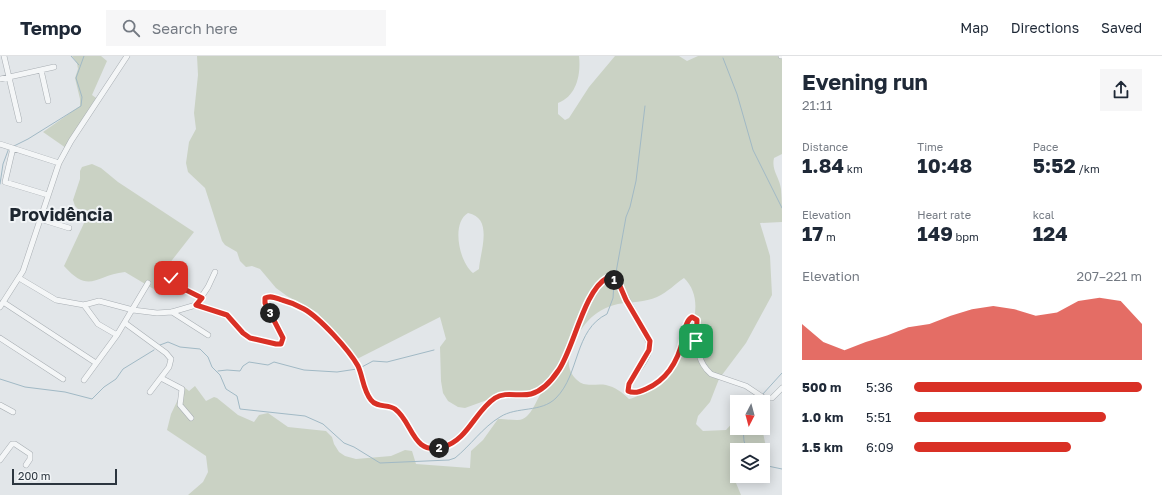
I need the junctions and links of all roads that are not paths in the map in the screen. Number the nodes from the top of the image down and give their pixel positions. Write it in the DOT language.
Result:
graph roads {
  1 [pos="4,56"];
  2 [pos="127,56"];
  3 [pos="54,67"];
  4 [pos="41,70"];
  5 [pos="9,77"];
  6 [pos="0,79"];
  7 [pos="48,101"];
  8 [pos="19,120"];
  9 [pos="0,144"];
  10 [pos="11,147"];
  11 [pos="59,163"];
  12 [pos="48,195"];
  13 [pos="40,219"];
  14 [pos="69,228"];
  15 [pos="164,265"];
  16 [pos="215,272"];
  17 [pos="19,278"];
  18 [pos="148,283"];
  19 [pos="202,298"];
  20 [pos="2,304"];
  21 [pos="84,305"];
  22 [pos="196,305"];
  23 [pos="132,310"];
  24 [pos="172,312"];
  25 [pos="125,323"];
  26 [pos="117,335"];
  27 [pos="208,335"];
  28 [pos="0,338"];
  29 [pos="96,363"];
  30 [pos="161,378"];
  31 [pos="63,379"];
  32 [pos="84,380"];
  33 [pos="782,388"];
  34 [pos="150,392"];
  35 [pos="0,405"];
  36 [pos="12,412"];
  37 [pos="191,418"];
  38 [pos="0,460"];
  39 [pos="26,465"];
  1 -- 5 [label="street"];
  2 -- 11 [label="street"];
  3 -- 4 [label="street"];
  4 -- 5 [label="street"];
  4 -- 7 [label="street"];
  5 -- 6 [label="street"];
  5 -- 8 [label="street"];
  9 -- 10 [label="street"];
  10 -- 11 [label="street"];
  10 -- 12 [label="street"];
  11 -- 12 [label="street"];
  12 -- 13 [label="street"];
  13 -- 14 [label="street"];
  13 -- 17 [label="street"];
  15 -- 19 [label="street"];
  16 -- 19 [label="street"];
  17 -- 20 [label="street"];
  17 -- 21 [label="street"];
  18 -- 23 [label="street"];
  19 -- 22 [label="street"];
  20 -- 29 [label="street"];
  21 -- 23 [label="street"];
  21 -- 26 [label="street"];
  22 -- 24 [label="street"];
  22 -- 33 [label="street"];
  23 -- 24 [label="street"];
  23 -- 25 [label="street"];
  24 -- 27 [label="street"];
  25 -- 26 [label="street"];
  25 -- 30 [label="street"];
  26 -- 29 [label="street"];
  28 -- 31 [label="street"];
  29 -- 32 [label="street"];
  30 -- 34 [label="street"];
  30 -- 37 [label="street"];
  35 -- 36 [label="street"];
  38 -- 39 [label="street"];
}
